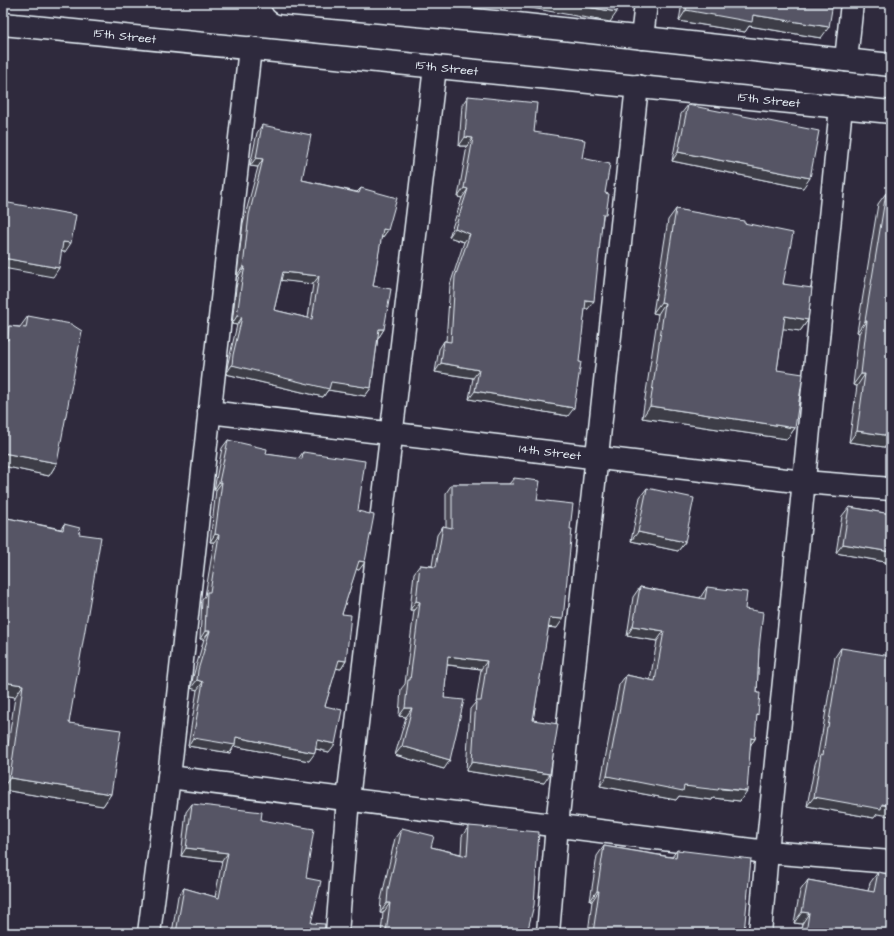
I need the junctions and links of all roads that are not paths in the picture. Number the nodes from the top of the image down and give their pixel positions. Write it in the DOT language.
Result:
graph roads {
  1 [pos="282,3"];
  2 [pos="646,3"];
  3 [pos="852,3"];
  4 [pos="440,10"];
  5 [pos="3,24"];
  6 [pos="642,38"];
  7 [pos="250,48"];
  8 [pos="846,60"];
  9 [pos="891,65"];
  10 [pos="435,67"];
  11 [pos="637,86"];
  12 [pos="841,107"];
  13 [pos="891,112"];
  14 [pos="209,412"];
  15 [pos="392,434"];
  16 [pos="597,458"];
  17 [pos="804,482"];
  18 [pos="891,489"];
  19 [pos="169,776"];
  20 [pos="348,799"];
  21 [pos="557,825"];
  22 [pos="767,852"];
  23 [pos="891,862"];
  24 [pos="149,933"];
  25 [pos="336,933"];
  26 [pos="548,933"];
  27 [pos="760,933"];
  1 -- 4 [label="street"];
  2 -- 6 [label="street"];
  3 -- 8 [label="street"];
  4 -- 6 [label="street"];
  5 -- 7 [label="street, 15th Street"];
  6 -- 8 [label="street"];
  7 -- 10 [label="street, 15th Street"];
  7 -- 14 [label="street"];
  8 -- 9 [label="street"];
  10 -- 11 [label="street, 15th Street"];
  10 -- 15 [label="street"];
  11 -- 12 [label="street, 15th Street"];
  11 -- 16 [label="street"];
  12 -- 13 [label="street, 15th Street"];
  12 -- 17 [label="street"];
  14 -- 15 [label="street, 14th Street"];
  14 -- 19 [label="street"];
  15 -- 16 [label="street, 14th Street"];
  15 -- 20 [label="street"];
  16 -- 17 [label="street, 14th Street"];
  16 -- 21 [label="street"];
  17 -- 18 [label="street, 14th Street"];
  17 -- 22 [label="street"];
  19 -- 20 [label="street"];
  19 -- 24 [label="street"];
  20 -- 21 [label="street"];
  20 -- 25 [label="street"];
  21 -- 22 [label="street"];
  21 -- 26 [label="street"];
  22 -- 23 [label="street"];
  22 -- 27 [label="street"];
}
